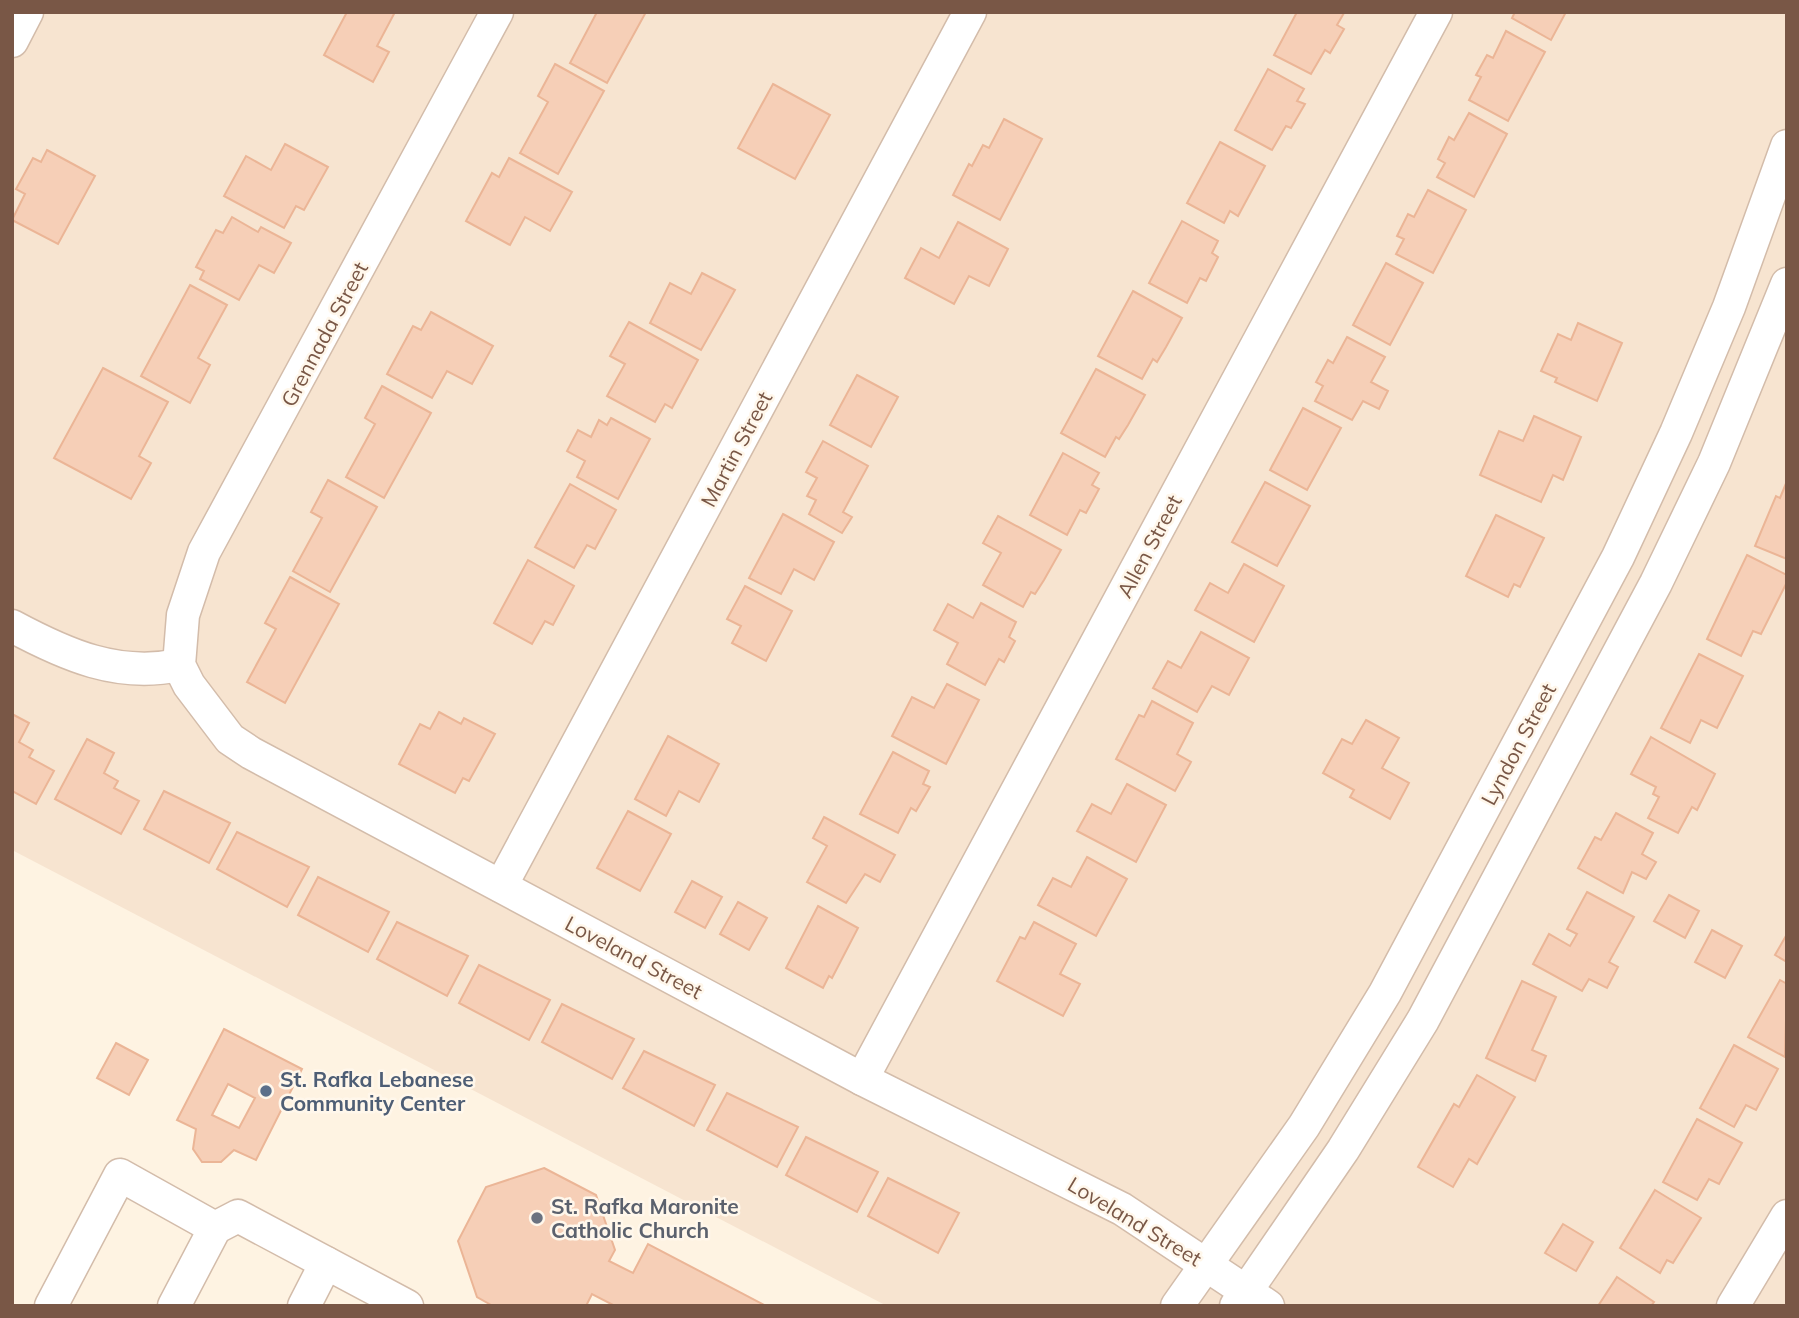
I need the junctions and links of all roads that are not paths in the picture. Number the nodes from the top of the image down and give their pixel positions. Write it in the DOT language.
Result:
graph roads {
  1 [pos="27,12"];
  2 [pos="497,12"];
  3 [pos="970,12"];
  4 [pos="1436,12"];
  5 [pos="12,41"];
  6 [pos="1787,146"];
  7 [pos="1787,284"];
  8 [pos="12,626"];
  9 [pos="179,665"];
  10 [pos="501,886"];
  11 [pos="862,1079"];
  12 [pos="1787,1216"];
  13 [pos="215,1228"];
  14 [pos="326,1263"];
  15 [pos="1208,1265"];
  16 [pos="1251,1300"];
  17 [pos="51,1306"];
  18 [pos="174,1306"];
  19 [pos="304,1306"];
  20 [pos="407,1306"];
  21 [pos="1177,1306"];
  22 [pos="1733,1306"];
  1 -- 5 [label="street"];
  2 -- 9 [label="street, Grennada Street"];
  3 -- 10 [label="street, Martin Street"];
  4 -- 11 [label="street, Allen Street"];
  6 -- 15 [label="street, Lyndon Street"];
  7 -- 16 [label="street"];
  8 -- 9 [label="street"];
  9 -- 10 [label="street, Loveland Street"];
  10 -- 11 [label="street, Loveland Street"];
  11 -- 15 [label="street, Loveland Street"];
  12 -- 22 [label="street"];
  13 -- 14 [label="street"];
  13 -- 17 [label="street"];
  13 -- 18 [label="street"];
  14 -- 19 [label="street"];
  14 -- 20 [label="street"];
  15 -- 16 [label="street, Loveland Street"];
  15 -- 21 [label="street, Lyndon Street"];
}
